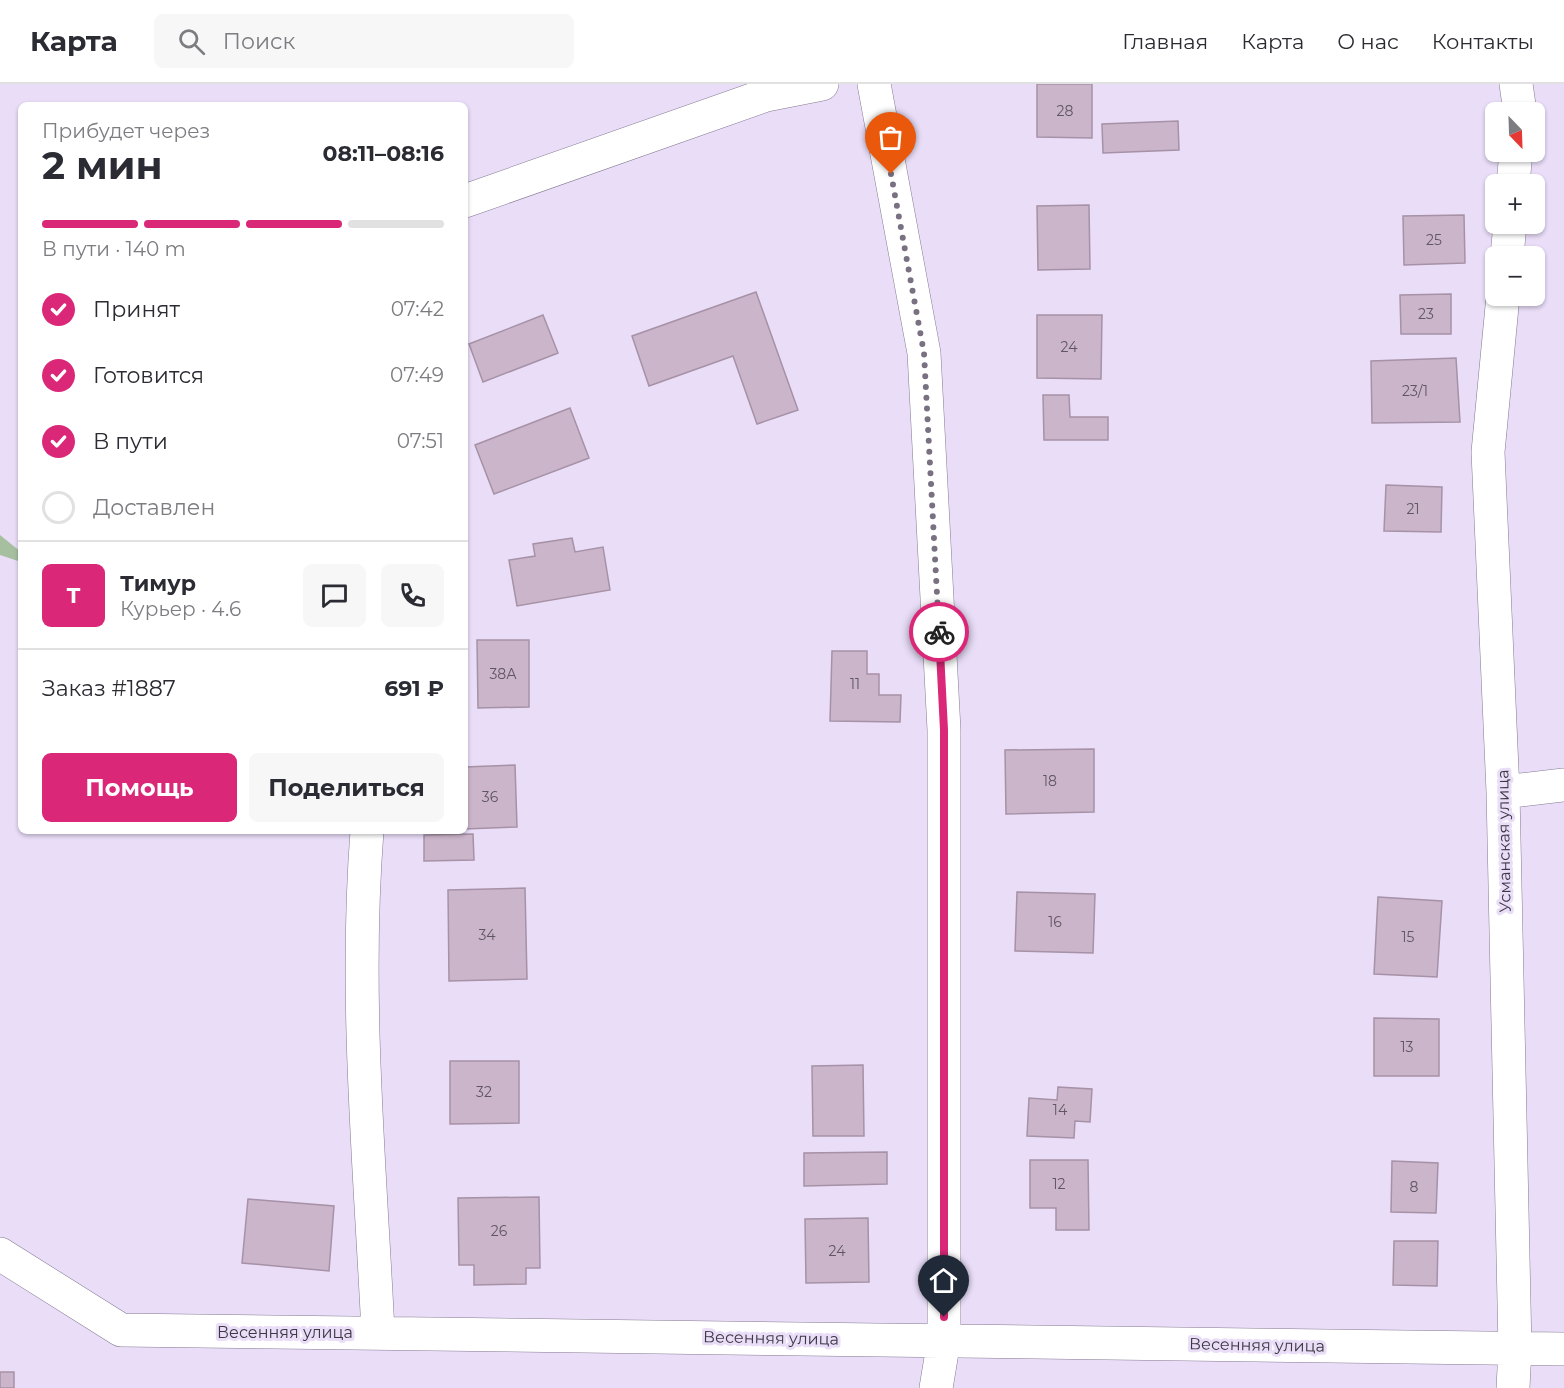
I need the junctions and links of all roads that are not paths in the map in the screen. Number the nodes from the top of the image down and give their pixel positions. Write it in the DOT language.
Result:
graph roads {
  1 [pos="822,84"];
  2 [pos="874,84"];
  3 [pos="1516,84"];
  4 [pos="1519,102"];
  5 [pos="468,200"];
  6 [pos="1502,306"];
  7 [pos="1564,785"];
  8 [pos="1503,792"];
  9 [pos="367,834"];
  10 [pos="0,1254"];
  11 [pos="378,1332"];
  12 [pos="944,1340"];
  13 [pos="1515,1349"];
  14 [pos="1564,1349"];
  15 [pos="936,1388"];
  16 [pos="1513,1388"];
  1 -- 5 [label="street"];
  2 -- 12 [label="street"];
  3 -- 4 [label="street"];
  6 -- 8 [label="street, Усманская улица"];
  7 -- 8 [label="street"];
  8 -- 13 [label="street, Усманская улица"];
  9 -- 11 [label="street"];
  10 -- 11 [label="street, Весенняя улица"];
  11 -- 12 [label="street, Весенняя улица"];
  12 -- 13 [label="street, Весенняя улица"];
  12 -- 15 [label="street"];
  13 -- 14 [label="street, Весенняя улица"];
  13 -- 16 [label="street, Усманская улица"];
}
